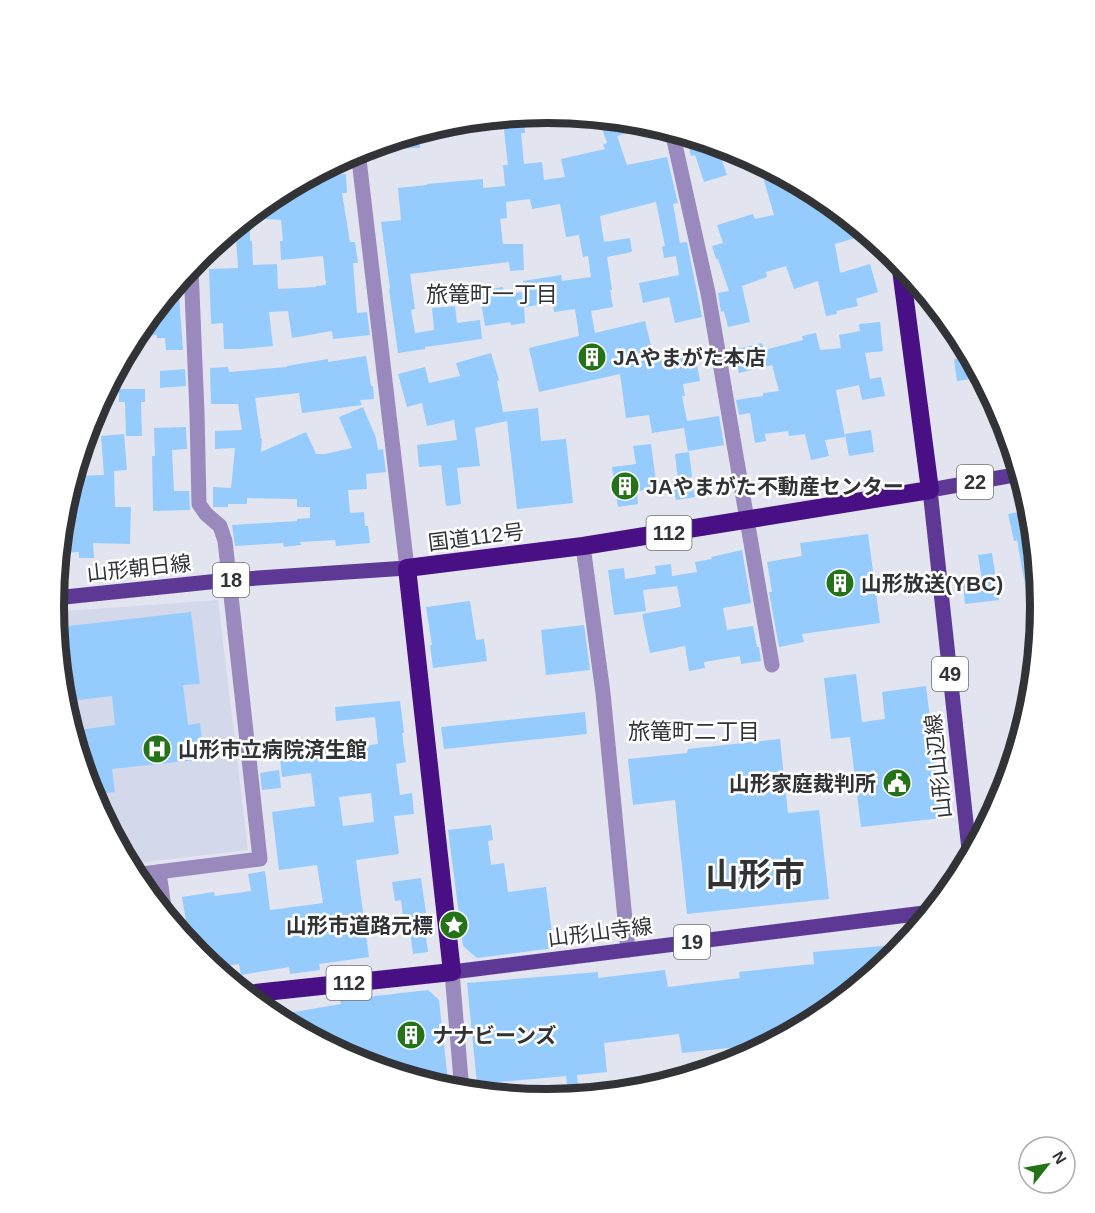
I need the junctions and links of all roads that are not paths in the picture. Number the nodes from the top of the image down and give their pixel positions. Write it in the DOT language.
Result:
graph roads {
  1 [pos="674,140"];
  2 [pos="359,162"];
  3 [pos="902,279"];
  4 [pos="192,280"];
  5 [pos="1012,475"];
  6 [pos="930,490"];
  7 [pos="747,520"];
  8 [pos="583,546"];
  9 [pos="407,568"];
  10 [pos="229,580"];
  11 [pos="65,597"];
  12 [pos="772,665"];
  13 [pos="968,844"];
  14 [pos="159,872"];
  15 [pos="145,874"];
  16 [pos="163,899"];
  17 [pos="921,913"];
  18 [pos="628,950"];
  19 [pos="452,972"];
  20 [pos="257,993"];
  21 [pos="461,1081"];
  1 -- 7 [label="street"];
  2 -- 9 [label="street"];
  3 -- 6 [label="highway"];
  4 -- 10 [label="street"];
  5 -- 6 [label="main road, 22"];
  6 -- 7 [label="highway, 国道112号 / 112"];
  6 -- 13 [label="main road, 山形山辺線 / 49"];
  7 -- 8 [label="highway, 国道112号 / 112"];
  7 -- 12 [label="street"];
  8 -- 9 [label="highway, 国道112号 / 112"];
  8 -- 18 [label="street"];
  9 -- 10 [label="main road, 山形朝日線 / 18"];
  9 -- 19 [label="highway, 国道112号"];
  10 -- 11 [label="main road, 山形朝日線 / 18"];
  10 -- 14 [label="street"];
  14 -- 15 [label="street"];
  14 -- 16 [label="street"];
  17 -- 18 [label="main road, 山形山寺線 / 19"];
  18 -- 19 [label="main road, 山形山寺線 / 19"];
  19 -- 20 [label="highway, 112"];
  19 -- 21 [label="street"];
}
